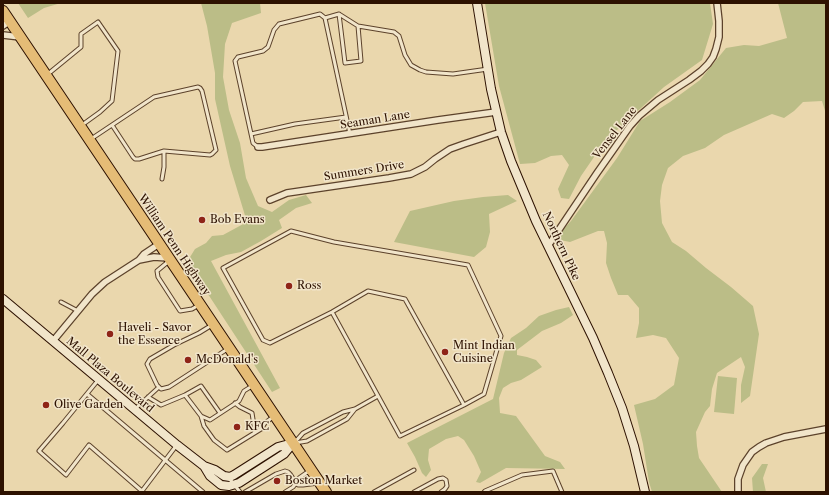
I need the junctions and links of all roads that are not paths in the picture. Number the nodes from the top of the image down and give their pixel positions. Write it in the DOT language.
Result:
graph roads {
  1 [pos="477,3"];
  2 [pos="717,3"];
  3 [pos="3,10"];
  4 [pos="339,14"];
  5 [pos="325,18"];
  6 [pos="7,24"];
  7 [pos="358,26"];
  8 [pos="3,35"];
  9 [pos="21,37"];
  10 [pos="488,69"];
  11 [pos="46,75"];
  12 [pos="496,112"];
  13 [pos="346,117"];
  14 [pos="112,125"];
  15 [pos="81,126"];
  16 [pos="501,132"];
  17 [pos="251,134"];
  18 [pos="350,134"];
  19 [pos="90,140"];
  20 [pos="258,147"];
  21 [pos="164,151"];
  22 [pos="162,179"];
  23 [pos="270,200"];
  24 [pos="159,244"];
  25 [pos="548,246"];
  26 [pos="169,259"];
  27 [pos="139,260"];
  28 [pos="3,299"];
  29 [pos="61,302"];
  30 [pos="200,304"];
  31 [pos="78,311"];
  32 [pos="332,312"];
  33 [pos="213,324"];
  34 [pos="53,341"];
  35 [pos="229,348"];
  36 [pos="99,379"];
  37 [pos="254,384"];
  38 [pos="160,388"];
  39 [pos="87,394"];
  40 [pos="185,395"];
  41 [pos="378,396"];
  42 [pos="148,397"];
  43 [pos="235,404"];
  44 [pos="464,405"];
  45 [pos="355,409"];
  46 [pos="134,410"];
  47 [pos="220,413"];
  48 [pos="201,416"];
  49 [pos="275,416"];
  50 [pos="826,429"];
  51 [pos="255,432"];
  52 [pos="293,444"];
  53 [pos="177,445"];
  54 [pos="166,461"];
  55 [pos="204,466"];
  56 [pos="311,470"];
  57 [pos="414,470"];
  58 [pos="228,477"];
  59 [pos="296,483"];
  60 [pos="320,483"];
  61 [pos="238,488"];
  62 [pos="143,491"];
  63 [pos="203,492"];
  64 [pos="245,492"];
  65 [pos="285,492"];
  66 [pos="326,492"];
  67 [pos="374,492"];
  68 [pos="414,492"];
  69 [pos="441,492"];
  70 [pos="484,492"];
  71 [pos="562,492"];
  72 [pos="645,492"];
  73 [pos="738,492"];
  1 -- 10 [label="street, Northern Pike"];
  2 -- 25 [label="street, Vensel Lane"];
  3 -- 6 [label="highway, William Penn Highway"];
  4 -- 5 [label="lane"];
  4 -- 7 [label="lane"];
  4 -- 7 [label="lane"];
  5 -- 13 [label="lane"];
  5 -- 17 [label="lane"];
  6 -- 9 [label="highway, William Penn Highway"];
  7 -- 10 [label="lane"];
  8 -- 9 [label="street"];
  9 -- 11 [label="highway, William Penn Highway"];
  10 -- 12 [label="street, Northern Pike"];
  11 -- 15 [label="highway, William Penn Highway"];
  11 -- 15 [label="lane"];
  12 -- 16 [label="street, Northern Pike"];
  12 -- 18 [label="street, Seaman Lane"];
  13 -- 17 [label="lane"];
  13 -- 18 [label="lane"];
  14 -- 19 [label="lane"];
  14 -- 21 [label="lane"];
  14 -- 21 [label="lane"];
  15 -- 19 [label="highway, William Penn Highway"];
  16 -- 23 [label="street, Summers Drive"];
  16 -- 25 [label="street, Northern Pike"];
  17 -- 20 [label="lane"];
  18 -- 20 [label="street, Seaman Lane"];
  19 -- 24 [label="highway, William Penn Highway"];
  21 -- 22 [label="lane"];
  24 -- 26 [label="highway, William Penn Highway"];
  24 -- 27 [label="street"];
  25 -- 72 [label="street, Northern Pike"];
  26 -- 27 [label="street"];
  26 -- 30 [label="highway, William Penn Highway"];
  26 -- 30 [label="lane"];
  27 -- 31 [label="street"];
  28 -- 34 [label="street, Mall Plaza Boulevard"];
  29 -- 31 [label="lane"];
  30 -- 33 [label="highway, William Penn Highway"];
  31 -- 34 [label="street"];
  32 -- 41 [label="lane"];
  32 -- 44 [label="lane"];
  32 -- 44 [label="lane"];
  33 -- 35 [label="highway, William Penn Highway"];
  33 -- 38 [label="lane"];
  34 -- 36 [label="street, Mall Plaza Boulevard"];
  35 -- 37 [label="highway, William Penn Highway"];
  35 -- 38 [label="lane"];
  36 -- 39 [label="lane"];
  36 -- 46 [label="street, Mall Plaza Boulevard"];
  37 -- 43 [label="lane"];
  37 -- 49 [label="highway, William Penn Highway"];
  38 -- 42 [label="lane"];
  39 -- 54 [label="lane"];
  39 -- 62 [label="lane"];
  40 -- 42 [label="lane"];
  40 -- 47 [label="lane"];
  40 -- 48 [label="lane"];
  41 -- 44 [label="lane"];
  41 -- 45 [label="lane"];
  42 -- 46 [label="lane"];
  43 -- 47 [label="lane"];
  43 -- 51 [label="lane"];
  45 -- 52 [label="lane"];
  45 -- 52 [label="lane"];
  46 -- 53 [label="street, Mall Plaza Boulevard"];
  47 -- 48 [label="lane"];
  48 -- 51 [label="lane"];
  49 -- 51 [label="lane"];
  49 -- 52 [label="highway, William Penn Highway"];
  50 -- 73 [label="street"];
  52 -- 56 [label="highway, William Penn Highway"];
  52 -- 58 [label="street"];
  52 -- 61 [label="street"];
  53 -- 54 [label="lane"];
  53 -- 55 [label="street, Mall Plaza Boulevard"];
  54 -- 62 [label="lane"];
  54 -- 63 [label="lane"];
  55 -- 58 [label="street, Mall Plaza Boulevard"];
  55 -- 61 [label="street, Mall Plaza Boulevard"];
  56 -- 59 [label="lane"];
  56 -- 60 [label="highway, William Penn Highway"];
  57 -- 67 [label="lane"];
  58 -- 61 [label="lane"];
  59 -- 60 [label="lane"];
  59 -- 64 [label="lane"];
  59 -- 65 [label="lane"];
  60 -- 66 [label="highway, William Penn Highway"];
  68 -- 69 [label="lane"];
  70 -- 71 [label="lane"];
}
